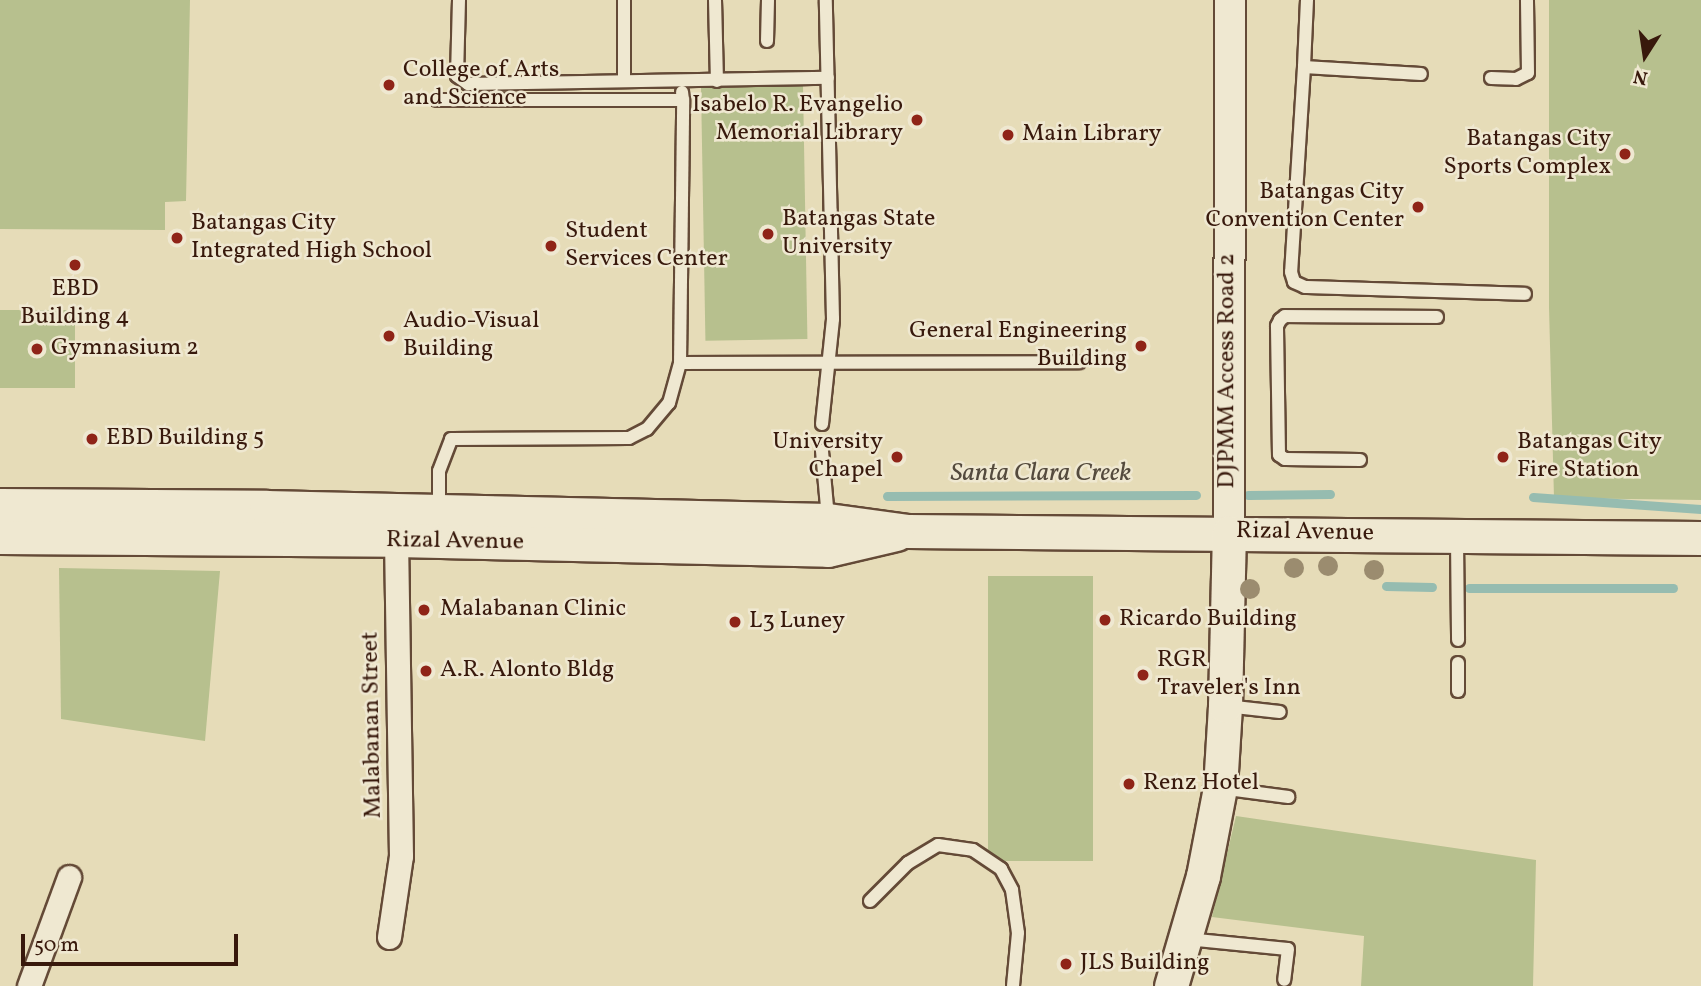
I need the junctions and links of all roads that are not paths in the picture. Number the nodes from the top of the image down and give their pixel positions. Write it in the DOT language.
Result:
graph roads {
  1 [pos="459,0"];
  2 [pos="624,0"];
  3 [pos="715,0"];
  4 [pos="768,0"];
  5 [pos="826,0"];
  6 [pos="1230,0"];
  7 [pos="1307,0"];
  8 [pos="1527,0"];
  9 [pos="767,41"];
  10 [pos="1304,67"];
  11 [pos="1421,74"];
  12 [pos="828,78"];
  13 [pos="1491,78"];
  14 [pos="624,81"];
  15 [pos="681,81"];
  16 [pos="717,81"];
  17 [pos="437,100"];
  18 [pos="682,100"];
  19 [pos="1525,294"];
  20 [pos="1437,317"];
  21 [pos="829,362"];
  22 [pos="1079,362"];
  23 [pos="680,363"];
  24 [pos="822,424"];
  25 [pos="822,452"];
  26 [pos="1360,460"];
  27 [pos="0,505"];
  28 [pos="439,511"];
  29 [pos="397,526"];
  30 [pos="1229,533"];
  31 [pos="828,535"];
  32 [pos="1457,535"];
  33 [pos="0,537"];
  34 [pos="1701,538"];
  35 [pos="1458,640"];
  36 [pos="1458,663"];
  37 [pos="1458,691"];
  38 [pos="1225,706"];
  39 [pos="1279,712"];
  40 [pos="1220,788"];
  41 [pos="1288,797"];
  42 [pos="69,877"];
  43 [pos="870,901"];
  44 [pos="389,937"];
  45 [pos="1185,939"];
  46 [pos="1284,980"];
  47 [pos="29,986"];
  48 [pos="1013,986"];
  49 [pos="1171,986"];
  1 -- 14 [label="lane"];
  2 -- 14 [label="lane"];
  3 -- 16 [label="lane"];
  4 -- 9 [label="lane"];
  5 -- 12 [label="lane"];
  6 -- 30 [label="street, DJPMM Access Road 2"];
  7 -- 10 [label="lane"];
  8 -- 13 [label="lane"];
  10 -- 11 [label="lane"];
  10 -- 19 [label="lane"];
  12 -- 16 [label="lane"];
  12 -- 21 [label="lane"];
  14 -- 15 [label="lane"];
  15 -- 16 [label="lane"];
  15 -- 18 [label="lane"];
  17 -- 18 [label="lane"];
  18 -- 23 [label="lane"];
  20 -- 26 [label="lane"];
  21 -- 22 [label="lane"];
  21 -- 23 [label="lane"];
  21 -- 24 [label="lane"];
  23 -- 28 [label="lane"];
  25 -- 31 [label="lane"];
  27 -- 29 [label="main road, Rizal Avenue"];
  28 -- 29 [label="main road, Rizal Avenue"];
  28 -- 31 [label="main road, Rizal Avenue"];
  29 -- 31 [label="main road, Rizal Avenue"];
  29 -- 33 [label="main road, Rizal Avenue"];
  29 -- 44 [label="street, Malabanan Street"];
  30 -- 31 [label="main road, Rizal Avenue"];
  30 -- 32 [label="main road, Rizal Avenue"];
  30 -- 38 [label="main road"];
  32 -- 34 [label="main road, Rizal Avenue"];
  32 -- 35 [label="lane"];
  36 -- 37 [label="lane"];
  38 -- 39 [label="lane"];
  38 -- 40 [label="main road"];
  40 -- 41 [label="lane"];
  40 -- 45 [label="main road"];
  42 -- 47 [label="street"];
  43 -- 48 [label="lane"];
  45 -- 46 [label="lane"];
  45 -- 49 [label="main road"];
}
